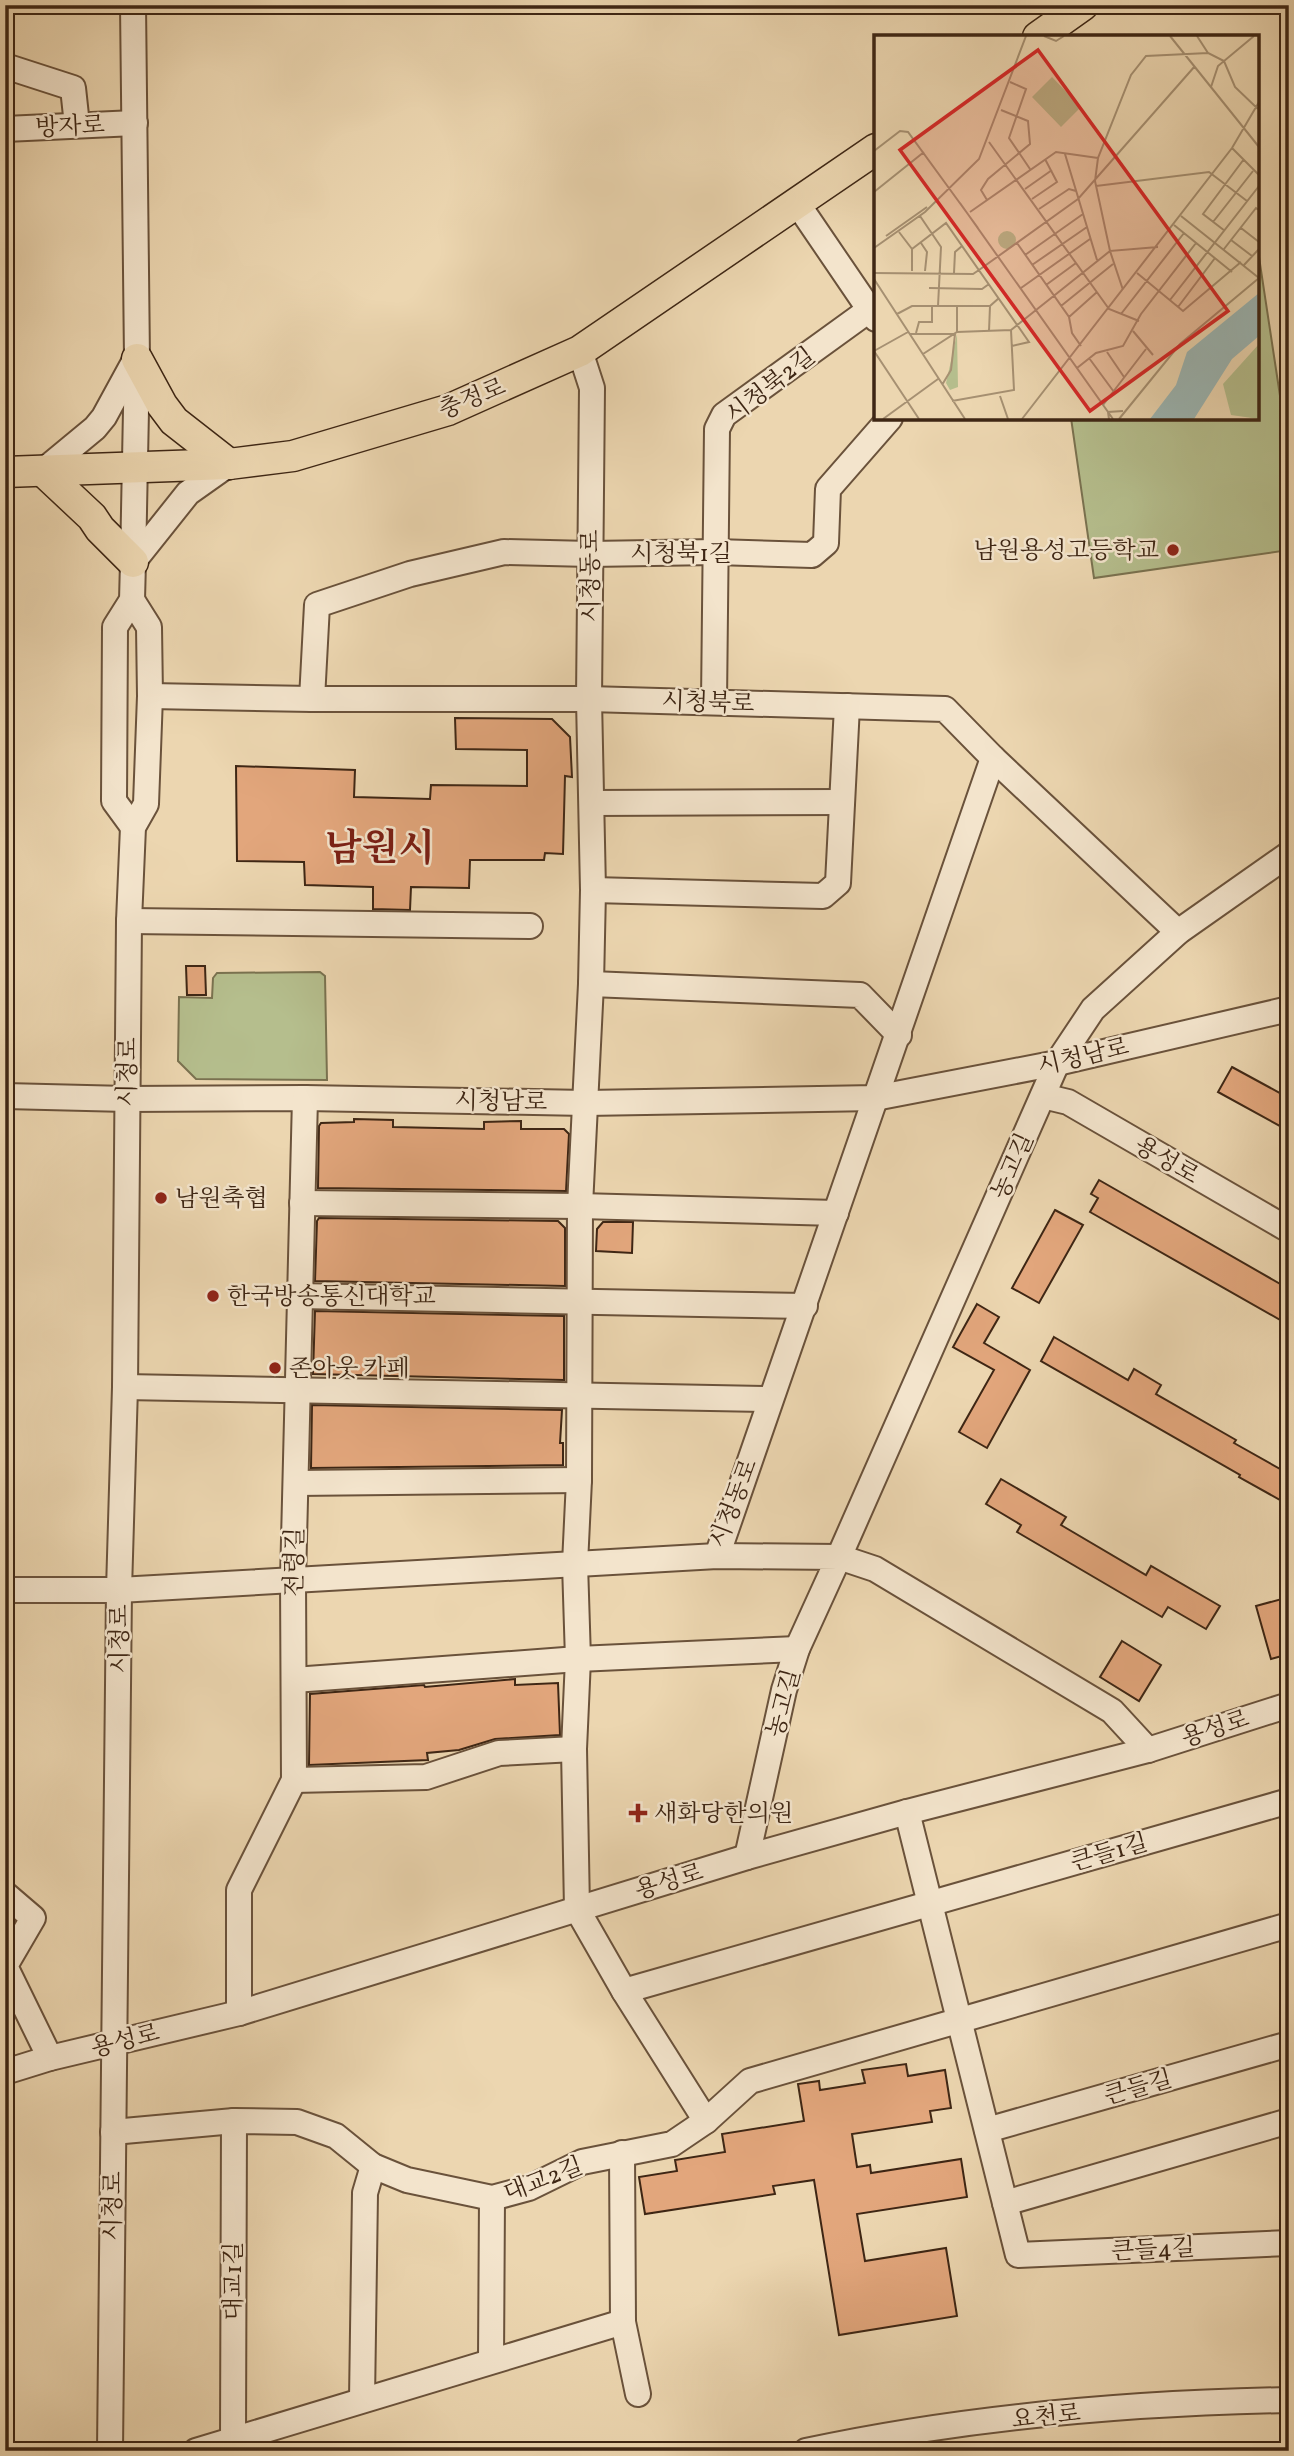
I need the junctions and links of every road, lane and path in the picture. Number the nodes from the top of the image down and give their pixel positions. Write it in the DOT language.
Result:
graph roads {
  1 [pos="133,5"];
  2 [pos="1083,5"];
  3 [pos="1041,35"];
  4 [pos="5,66"];
  5 [pos="135,123"];
  6 [pos="77,125"];
  7 [pos="5,129"];
  8 [pos="874,150"];
  9 [pos="797,203"];
  10 [pos="874,311"];
  11 [pos="580,351"];
  12 [pos="136,359"];
  13 [pos="888,420"];
  14 [pos="229,464"];
  15 [pos="133,469"];
  16 [pos="43,471"];
  17 [pos="5,472"];
  18 [pos="716,552"];
  19 [pos="590,554"];
  20 [pos="133,562"];
  21 [pos="132,600"];
  22 [pos="150,696"];
  23 [pos="312,699"];
  24 [pos="589,699"];
  25 [pos="714,702"];
  26 [pos="847,706"];
  27 [pos="993,758"];
  28 [pos="842,802"];
  29 [pos="592,803"];
  30 [pos="133,827"];
  31 [pos="1288,854"];
  32 [pos="593,890"];
  33 [pos="129,921"];
  34 [pos="530,926"];
  35 [pos="1178,932"];
  36 [pos="591,984"];
  37 [pos="1289,1009"];
  38 [pos="899,1035"];
  39 [pos="1056,1063"];
  40 [pos="5,1096"];
  41 [pos="1043,1096"];
  42 [pos="305,1098"];
  43 [pos="875,1098"];
  44 [pos="127,1100"];
  45 [pos="586,1102"];
  46 [pos="302,1203"];
  47 [pos="580,1206"];
  48 [pos="836,1213"];
  49 [pos="1289,1230"];
  50 [pos="299,1296"];
  51 [pos="581,1300"];
  52 [pos="804,1306"];
  53 [pos="125,1387"];
  54 [pos="298,1392"];
  55 [pos="580,1397"];
  56 [pos="770,1399"];
  57 [pos="579,1479"];
  58 [pos="296,1483"];
  59 [pos="717,1556"];
  60 [pos="839,1557"];
  61 [pos="576,1564"];
  62 [pos="293,1580"];
  63 [pos="5,1590"];
  64 [pos="120,1590"];
  65 [pos="797,1649"];
  66 [pos="578,1660"];
  67 [pos="294,1680"];
  68 [pos="1289,1705"];
  69 [pos="574,1749"];
  70 [pos="1149,1749"];
  71 [pos="294,1780"];
  72 [pos="1289,1801"];
  73 [pos="907,1812"];
  74 [pos="747,1857"];
  75 [pos="5,1894"];
  76 [pos="929,1902"];
  77 [pos="577,1909"];
  78 [pos="1289,1925"];
  79 [pos="624,1991"];
  80 [pos="239,2013"];
  81 [pos="959,2020"];
  82 [pos="116,2042"];
  83 [pos="1289,2043"];
  84 [pos="50,2059"];
  85 [pos="5,2072"];
  86 [pos="1289,2120"];
  87 [pos="234,2121"];
  88 [pos="706,2121"];
  89 [pos="987,2130"];
  90 [pos="113,2132"];
  91 [pos="622,2153"];
  92 [pos="373,2166"];
  93 [pos="492,2198"];
  94 [pos="1005,2203"];
  95 [pos="1289,2243"];
  96 [pos="623,2322"];
  97 [pos="491,2361"];
  98 [pos="638,2393"];
  99 [pos="362,2400"];
  100 [pos="1289,2400"];
  101 [pos="233,2440"];
  102 [pos="1289,2443"];
  103 [pos="110,2451"];
  104 [pos="196,2451"];
  105 [pos="806,2451"];
  106 [pos="1147,2451"];
  1 -- 5 [label="street"];
  2 -- 3 [label="main road"];
  4 -- 6 [label="street"];
  5 -- 6 [label="street, 방자로"];
  5 -- 12 [label="street"];
  6 -- 7 [label="street, 방자로"];
  8 -- 9 [label="main road, 충정로"];
  9 -- 10 [label="street"];
  9 -- 11 [label="main road, 충정로"];
  10 -- 18 [label="street, 시청북2길"];
  11 -- 14 [label="main road, 충정로"];
  11 -- 19 [label="street, 시청동로"];
  12 -- 14 [label="main road"];
  12 -- 15 [label="street"];
  12 -- 16 [label="street"];
  13 -- 18 [label="street, 시청북1길"];
  14 -- 15 [label="main road, 충정로"];
  14 -- 20 [label="street"];
  15 -- 16 [label="main road, 충정로"];
  15 -- 20 [label="street"];
  16 -- 17 [label="main road, 충정로"];
  16 -- 20 [label="main road"];
  18 -- 19 [label="street, 시청북1길"];
  18 -- 25 [label="street, 시청북2길"];
  19 -- 23 [label="street, 시청북1길"];
  19 -- 24 [label="street, 시청동로"];
  20 -- 21 [label="street"];
  21 -- 22 [label="street, 시청로"];
  21 -- 30 [label="street"];
  22 -- 23 [label="street, 시청북로"];
  22 -- 30 [label="street, 시청로"];
  23 -- 24 [label="street, 시청북로"];
  24 -- 25 [label="street, 시청북로"];
  24 -- 29 [label="street, 시청동로"];
  25 -- 26 [label="street, 시청북로"];
  26 -- 27 [label="street, 시청북로"];
  26 -- 28 [label="street"];
  27 -- 35 [label="street, 시청북로"];
  27 -- 38 [label="street"];
  28 -- 29 [label="street"];
  28 -- 32 [label="street"];
  29 -- 32 [label="street, 시청동로"];
  30 -- 33 [label="street, 시청로"];
  31 -- 35 [label="street, 농고길"];
  32 -- 36 [label="street, 시청동로"];
  33 -- 34 [label="street"];
  33 -- 44 [label="street, 시청로"];
  35 -- 39 [label="street, 농고길"];
  36 -- 38 [label="street"];
  36 -- 45 [label="street, 시청동로"];
  37 -- 39 [label="street, 시청남로"];
  38 -- 43 [label="street"];
  39 -- 41 [label="street, 농고길"];
  39 -- 43 [label="street, 시청남로"];
  40 -- 44 [label="street, 시청남로"];
  41 -- 49 [label="street, 용성로"];
  41 -- 60 [label="street, 농고길"];
  42 -- 44 [label="street, 시청남로"];
  42 -- 45 [label="street, 시청남로"];
  42 -- 46 [label="street, 전령길"];
  43 -- 45 [label="street, 시청남로"];
  43 -- 48 [label="street, 시청동로"];
  44 -- 53 [label="street, 시청로"];
  45 -- 47 [label="street, 시청동로"];
  46 -- 47 [label="street"];
  46 -- 50 [label="street, 전령길"];
  47 -- 48 [label="street"];
  47 -- 51 [label="street, 시청동로"];
  48 -- 52 [label="street, 시청동로"];
  50 -- 51 [label="street"];
  50 -- 54 [label="street, 전령길"];
  51 -- 52 [label="street"];
  51 -- 55 [label="street, 시청동로"];
  52 -- 56 [label="street, 시청동로"];
  53 -- 54 [label="street"];
  53 -- 64 [label="street, 시청로"];
  54 -- 55 [label="street"];
  54 -- 58 [label="street, 전령길"];
  55 -- 56 [label="street"];
  55 -- 57 [label="street, 시청동로"];
  56 -- 59 [label="street, 시청동로"];
  57 -- 58 [label="street"];
  57 -- 61 [label="street, 시청동로"];
  58 -- 62 [label="street, 전령길"];
  59 -- 60 [label="street"];
  59 -- 61 [label="street, 시청동로"];
  60 -- 65 [label="street, 농고길"];
  60 -- 70 [label="street"];
  61 -- 62 [label="street, 시청동로"];
  61 -- 66 [label="street, 시청동로"];
  62 -- 64 [label="street, 시청동로"];
  62 -- 67 [label="street, 전령길"];
  63 -- 64 [label="street, 시청동로"];
  64 -- 82 [label="street, 시청로"];
  65 -- 66 [label="street"];
  65 -- 74 [label="street, 농고길"];
  66 -- 67 [label="street"];
  66 -- 69 [label="street, 시청동로"];
  67 -- 71 [label="street, 전령길"];
  68 -- 70 [label="street, 용성로"];
  69 -- 71 [label="street"];
  69 -- 77 [label="street, 시청동로"];
  70 -- 73 [label="street, 용성로"];
  71 -- 80 [label="street, 전령길"];
  72 -- 76 [label="street, 큰들1길"];
  73 -- 74 [label="street, 용성로"];
  73 -- 76 [label="street"];
  74 -- 77 [label="street, 용성로"];
  75 -- 84 [label="street"];
  76 -- 79 [label="street, 큰들1길"];
  76 -- 81 [label="street"];
  77 -- 79 [label="street"];
  77 -- 80 [label="street, 용성로"];
  78 -- 81 [label="street"];
  79 -- 88 [label="street"];
  80 -- 82 [label="street, 용성로"];
  81 -- 88 [label="street, 대교2길"];
  81 -- 89 [label="street"];
  82 -- 84 [label="street, 용성로"];
  82 -- 90 [label="street, 시청로"];
  83 -- 89 [label="street, 큰들길"];
  84 -- 85 [label="street, 용성로"];
  86 -- 94 [label="street"];
  87 -- 90 [label="street, 대교2길"];
  87 -- 92 [label="street, 대교2길"];
  87 -- 101 [label="street, 대교1길"];
  88 -- 91 [label="street, 대교2길"];
  89 -- 94 [label="street"];
  90 -- 103 [label="street, 시청로"];
  91 -- 93 [label="street, 대교2길"];
  91 -- 96 [label="street"];
  92 -- 93 [label="street, 대교2길"];
  92 -- 99 [label="street"];
  93 -- 97 [label="street"];
  94 -- 95 [label="street, 큰들4길"];
  96 -- 97 [label="street"];
  96 -- 98 [label="street"];
  97 -- 99 [label="street"];
  99 -- 101 [label="street"];
  100 -- 105 [label="street, 요천로"];
  101 -- 104 [label="street"];
  102 -- 106 [label="path"];
}
